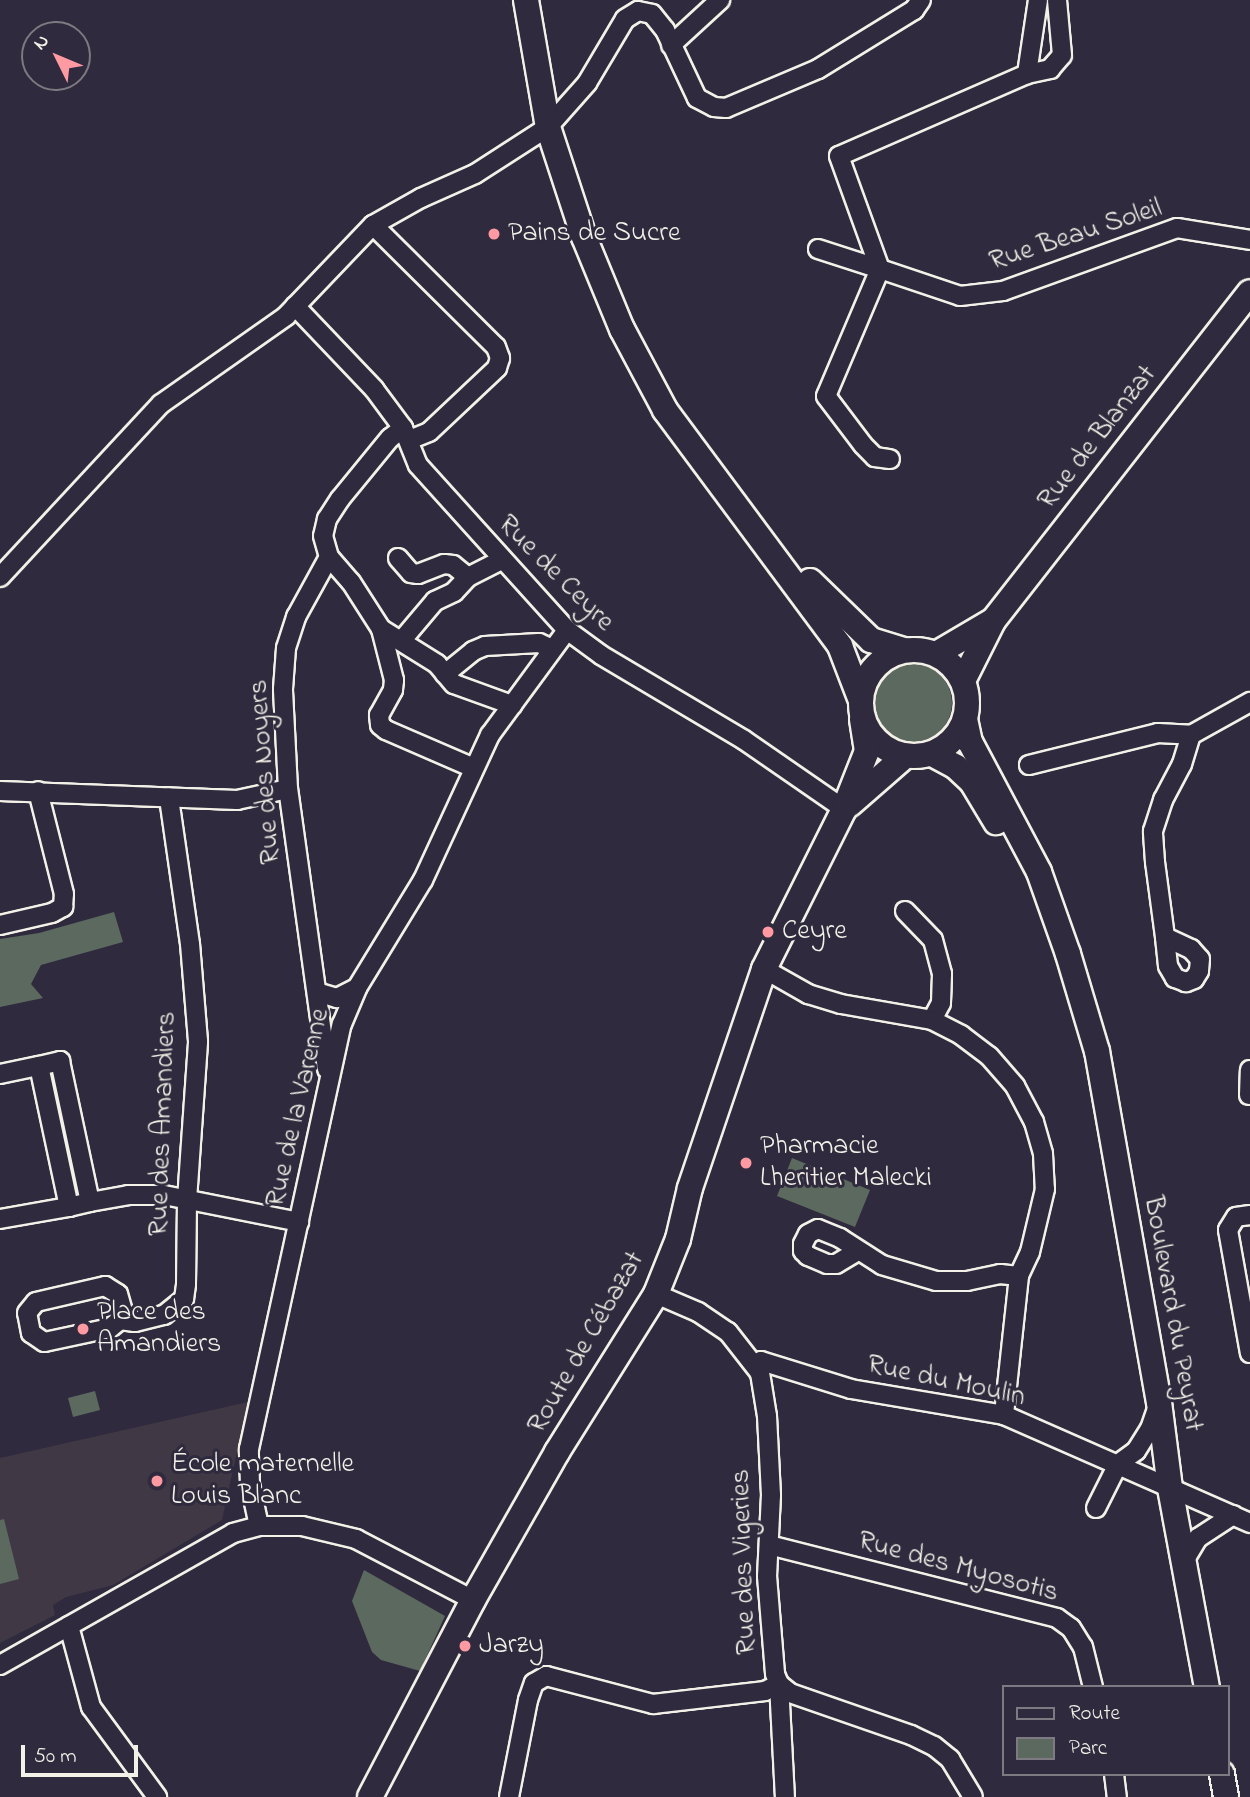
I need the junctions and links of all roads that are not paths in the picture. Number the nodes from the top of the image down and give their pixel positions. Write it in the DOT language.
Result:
graph roads {
  1 [pos="526,0"];
  2 [pos="720,0"];
  3 [pos="921,0"];
  4 [pos="1038,0"];
  5 [pos="1056,0"];
  6 [pos="671,44"];
  7 [pos="1027,74"];
  8 [pos="548,127"];
  9 [pos="373,225"];
  10 [pos="1250,240"];
  11 [pos="818,249"];
  12 [pos="880,268"];
  13 [pos="1250,292"];
  14 [pos="295,306"];
  15 [pos="406,434"];
  16 [pos="890,459"];
  17 [pos="739,509"];
  18 [pos="329,557"];
  19 [pos="398,558"];
  20 [pos="501,560"];
  21 [pos="0,577"];
  22 [pos="468,577"];
  23 [pos="993,621"];
  24 [pos="381,629"];
  25 [pos="567,630"];
  26 [pos="402,640"];
  27 [pos="550,648"];
  28 [pos="903,650"];
  29 [pos="936,654"];
  30 [pos="445,674"];
  31 [pos="963,681"];
  32 [pos="1250,702"];
  33 [pos="512,705"];
  34 [pos="861,708"];
  35 [pos="965,719"];
  36 [pos="1191,734"];
  37 [pos="932,754"];
  38 [pos="905,756"];
  39 [pos="1029,765"];
  40 [pos="474,768"];
  41 [pos="288,789"];
  42 [pos="0,791"];
  43 [pos="38,791"];
  44 [pos="169,798"];
  45 [pos="844,809"];
  46 [pos="905,912"];
  47 [pos="0,925"];
  48 [pos="1165,937"];
  49 [pos="1068,954"];
  50 [pos="764,969"];
  51 [pos="357,988"];
  52 [pos="317,992"];
  53 [pos="932,1020"];
  54 [pos="322,1021"];
  55 [pos="342,1024"];
  56 [pos="39,1066"];
  57 [pos="1250,1070"];
  58 [pos="0,1074"];
  59 [pos="328,1083"];
  60 [pos="1249,1095"];
  61 [pos="187,1200"];
  62 [pos="90,1202"];
  63 [pos="69,1207"];
  64 [pos="1250,1215"];
  65 [pos="0,1219"];
  66 [pos="299,1222"];
  67 [pos="856,1252"];
  68 [pos="1019,1276"];
  69 [pos="656,1294"];
  70 [pos="120,1320"];
  71 [pos="1250,1353"];
  72 [pos="760,1373"];
  73 [pos="1159,1402"];
  74 [pos="1004,1415"];
  75 [pos="1118,1464"];
  76 [pos="1170,1488"];
  77 [pos="1096,1508"];
  78 [pos="1233,1515"];
  79 [pos="1250,1523"];
  80 [pos="259,1526"];
  81 [pos="769,1545"];
  82 [pos="1184,1561"];
  83 [pos="473,1601"];
  84 [pos="69,1626"];
  85 [pos="0,1665"];
  86 [pos="779,1684"];
  87 [pos="1092,1685"];
  88 [pos="1207,1685"];
  89 [pos="1114,1776"];
  90 [pos="1222,1776"];
  91 [pos="157,1797"];
  92 [pos="370,1797"];
  93 [pos="509,1797"];
  94 [pos="785,1797"];
  95 [pos="973,1797"];
  96 [pos="1117,1797"];
  97 [pos="1226,1797"];
  1 -- 8 [label="main road"];
  2 -- 6 [label="street"];
  3 -- 6 [label="street"];
  4 -- 7 [label="street"];
  5 -- 7 [label="street"];
  6 -- 8 [label="street"];
  7 -- 12 [label="street"];
  8 -- 9 [label="street"];
  8 -- 17 [label="main road"];
  9 -- 14 [label="street"];
  9 -- 15 [label="street"];
  10 -- 12 [label="street, Rue Beau Soleil"];
  11 -- 12 [label="street, Rue Beau Soleil"];
  12 -- 16 [label="street"];
  13 -- 23 [label="main road, Rue de Blanzat"];
  14 -- 15 [label="street, Rue de Ceyre"];
  14 -- 21 [label="street"];
  15 -- 18 [label="street"];
  15 -- 20 [label="street, Rue de Ceyre"];
  17 -- 28 [label="main road"];
  17 -- 34 [label="main road"];
  18 -- 24 [label="street"];
  18 -- 41 [label="street, Rue des Noyers"];
  19 -- 22 [label="street"];
  20 -- 22 [label="street"];
  20 -- 25 [label="street, Rue de Ceyre"];
  22 -- 26 [label="street"];
  23 -- 29 [label="main road, Rue de Blanzat"];
  23 -- 31 [label="main road, Rue de Blanzat"];
  24 -- 26 [label="street"];
  24 -- 40 [label="street"];
  25 -- 27 [label="street, Rue de la Varenne"];
  25 -- 45 [label="street, Rue de Ceyre"];
  26 -- 30 [label="street"];
  27 -- 30 [label="street"];
  27 -- 33 [label="street, Rue de la Varenne"];
  28 -- 29 [label="main road"];
  28 -- 34 [label="main road"];
  29 -- 31 [label="main road"];
  30 -- 33 [label="street"];
  31 -- 35 [label="main road"];
  32 -- 36 [label="street"];
  33 -- 40 [label="street, Rue de la Varenne"];
  34 -- 38 [label="main road"];
  34 -- 45 [label="main road, Route de Cébazat"];
  35 -- 37 [label="main road"];
  35 -- 49 [label="main road"];
  36 -- 39 [label="street"];
  36 -- 48 [label="street"];
  37 -- 38 [label="main road"];
  37 -- 49 [label="main road"];
  38 -- 45 [label="main road, Route de Cébazat"];
  40 -- 51 [label="street, Rue de la Varenne"];
  41 -- 44 [label="street"];
  41 -- 52 [label="street, Rue des Noyers"];
  42 -- 43 [label="street"];
  43 -- 44 [label="street"];
  43 -- 47 [label="street"];
  44 -- 61 [label="street, Rue des Amandiers"];
  45 -- 50 [label="main road, Route de Cébazat"];
  46 -- 53 [label="street"];
  49 -- 73 [label="main road, Boulevard du Peyrat"];
  50 -- 53 [label="street"];
  50 -- 69 [label="main road, Route de Cébazat"];
  51 -- 52 [label="street"];
  51 -- 55 [label="street, Rue de la Varenne"];
  52 -- 54 [label="street, Rue des Noyers"];
  53 -- 68 [label="street"];
  54 -- 55 [label="street"];
  54 -- 59 [label="street, Rue des Noyers"];
  55 -- 59 [label="street, Rue de la Varenne"];
  56 -- 58 [label="street"];
  56 -- 62 [label="street"];
  56 -- 63 [label="street"];
  57 -- 60 [label="street"];
  59 -- 66 [label="street, Rue de la Varenne"];
  61 -- 62 [label="street"];
  61 -- 66 [label="street"];
  61 -- 70 [label="street, Rue des Amandiers"];
  62 -- 63 [label="street"];
  63 -- 65 [label="street"];
  64 -- 71 [label="street"];
  66 -- 80 [label="street, Rue de la Varenne"];
  67 -- 68 [label="street"];
  68 -- 74 [label="street"];
  69 -- 72 [label="street"];
  69 -- 83 [label="main road, Route de Cébazat"];
  70 -- 70 [label="street"];
  72 -- 74 [label="street, Rue du Moulin"];
  72 -- 81 [label="street, Rue des Vigeries"];
  73 -- 75 [label="street"];
  73 -- 76 [label="main road, Boulevard du Peyrat"];
  74 -- 75 [label="street, Rue du Moulin"];
  75 -- 76 [label="street, Rue du Moulin"];
  75 -- 77 [label="street"];
  76 -- 78 [label="street, Rue du Moulin"];
  76 -- 82 [label="main road, Boulevard du Peyrat"];
  78 -- 79 [label="street, Rue du Moulin"];
  78 -- 82 [label="street"];
  80 -- 83 [label="street"];
  80 -- 84 [label="street"];
  81 -- 86 [label="street, Rue des Vigeries"];
  81 -- 87 [label="street, Rue des Myosotis"];
  82 -- 88 [label="main road, Boulevard du Peyrat"];
  83 -- 92 [label="main road, Route de Cébazat"];
  84 -- 85 [label="street"];
  84 -- 91 [label="street"];
  86 -- 93 [label="street"];
  86 -- 94 [label="street"];
  86 -- 95 [label="street, Rue des Vigeries"];
  89 -- 96 [label="street"];
  90 -- 97 [label="main road"];
}
